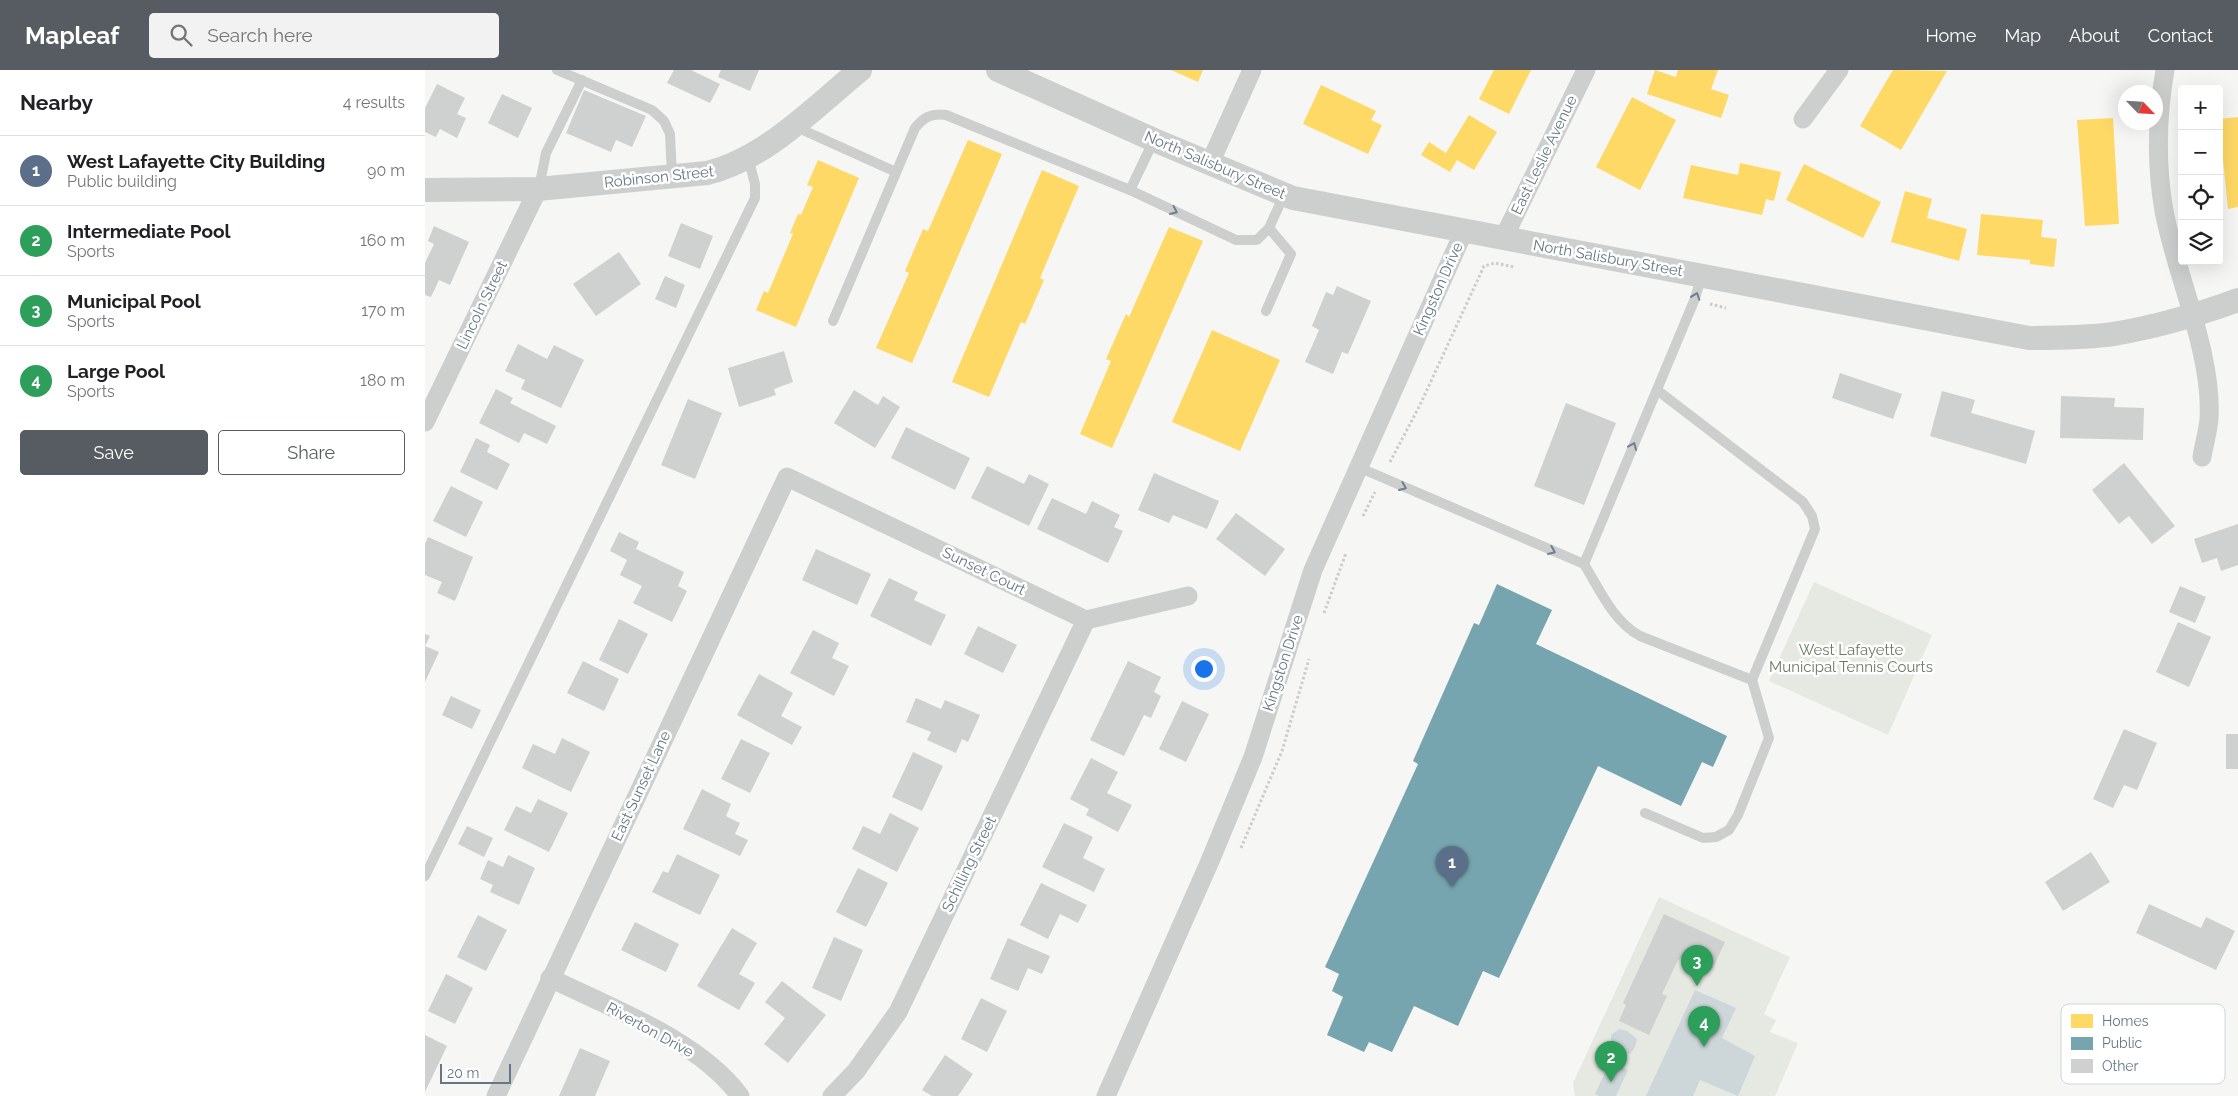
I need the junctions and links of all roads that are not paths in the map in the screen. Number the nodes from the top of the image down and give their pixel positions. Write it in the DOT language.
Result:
graph roads {
  1 [pos="557,70"];
  2 [pos="859,70"];
  3 [pos="998,70"];
  4 [pos="1253,70"];
  5 [pos="1586,70"];
  6 [pos="1839,70"];
  7 [pos="2165,70"];
  8 [pos="582,80"];
  9 [pos="1803,119"];
  10 [pos="792,125"];
  11 [pos="1154,140"];
  12 [pos="748,157"];
  13 [pos="1210,163"];
  14 [pos="896,172"];
  15 [pos="672,176"];
  16 [pos="538,189"];
  17 [pos="425,190"];
  18 [pos="1130,190"];
  19 [pos="1284,195"];
  20 [pos="1269,228"];
  21 [pos="1464,231"];
  22 [pos="1503,239"];
  23 [pos="1702,276"];
  24 [pos="2238,300"];
  25 [pos="1266,311"];
  26 [pos="2192,316"];
  27 [pos="833,321"];
  28 [pos="1657,390"];
  29 [pos="425,422"];
  30 [pos="2202,457"];
  31 [pos="1358,467"];
  32 [pos="787,478"];
  33 [pos="1584,564"];
  34 [pos="1188,596"];
  35 [pos="1086,620"];
  36 [pos="1752,680"];
  37 [pos="1645,813"];
  38 [pos="425,876"];
  39 [pos="550,978"];
  40 [pos="496,1096"];
  41 [pos="740,1096"];
  42 [pos="832,1096"];
  43 [pos="1106,1096"];
  1 -- 8 [label="lane"];
  2 -- 10 [label="street, Robinson Street"];
  3 -- 11 [label="street, North Salisbury Street"];
  4 -- 13 [label="street"];
  5 -- 22 [label="street, East Leslie Avenue"];
  6 -- 9 [label="street"];
  7 -- 26 [label="street"];
  8 -- 15 [label="lane"];
  8 -- 16 [label="lane"];
  10 -- 12 [label="street, Robinson Street"];
  10 -- 14 [label="lane"];
  11 -- 13 [label="street, North Salisbury Street"];
  11 -- 18 [label="lane"];
  12 -- 15 [label="street, Robinson Street"];
  12 -- 38 [label="lane"];
  13 -- 19 [label="street, North Salisbury Street"];
  14 -- 18 [label="lane"];
  14 -- 27 [label="lane"];
  15 -- 16 [label="street, Robinson Street"];
  16 -- 17 [label="street, Robinson Street"];
  16 -- 29 [label="street, Lincoln Street"];
  18 -- 20 [label="lane, one-way"];
  19 -- 20 [label="lane"];
  19 -- 21 [label="street, North Salisbury Street"];
  20 -- 25 [label="lane"];
  21 -- 22 [label="street, North Salisbury Street"];
  21 -- 31 [label="street, Kingston Drive"];
  22 -- 23 [label="street, North Salisbury Street"];
  23 -- 26 [label="street, North Salisbury Street"];
  28 -- 23 [label="lane, one-way"];
  24 -- 26 [label="street, North Salisbury Street"];
  26 -- 30 [label="street"];
  33 -- 28 [label="lane, one-way"];
  28 -- 36 [label="lane"];
  31 -- 33 [label="lane, one-way"];
  31 -- 43 [label="street, Kingston Drive"];
  32 -- 35 [label="street, Sunset Court"];
  32 -- 39 [label="street, East Sunset Lane"];
  33 -- 36 [label="lane"];
  34 -- 35 [label="street"];
  35 -- 42 [label="street, Schilling Street"];
  36 -- 37 [label="lane"];
  39 -- 40 [label="street, East Sunset Lane"];
  39 -- 41 [label="street, Riverton Drive"];
}
